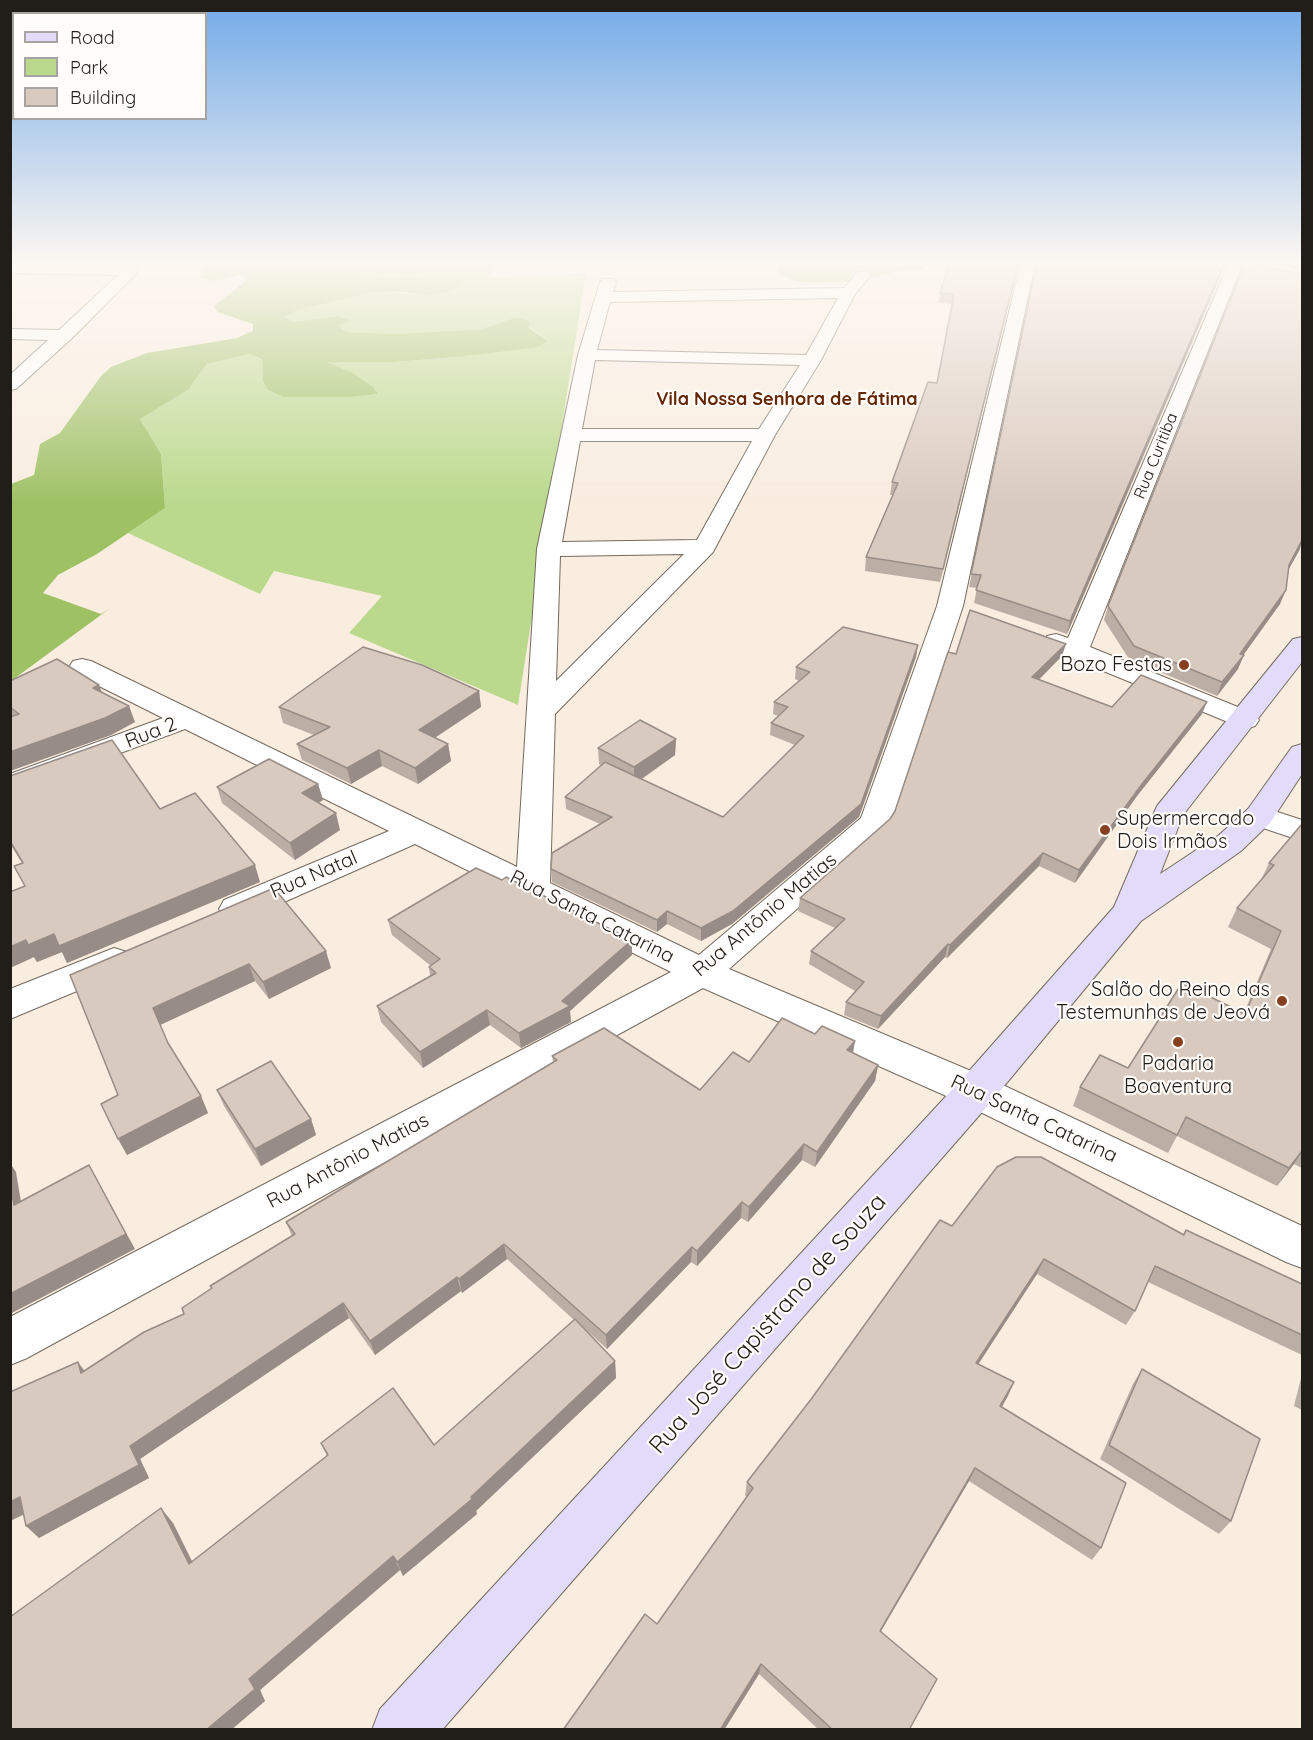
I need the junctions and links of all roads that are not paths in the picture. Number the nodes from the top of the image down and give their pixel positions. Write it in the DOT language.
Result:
graph roads {
  1 [pos="55,344"];
  2 [pos="589,344"];
  3 [pos="820,344"];
  4 [pos="1012,344"];
  5 [pos="1205,344"];
  6 [pos="586,355"];
  7 [pos="812,360"];
  8 [pos="10,385"];
  9 [pos="572,435"];
  10 [pos="765,435"];
  11 [pos="705,547"];
  12 [pos="549,549"];
  13 [pos="1034,635"];
  14 [pos="1302,645"];
  15 [pos="1076,649"];
  16 [pos="82,667"];
  17 [pos="541,712"];
  18 [pos="189,718"];
  19 [pos="1245,720"];
  20 [pos="1302,753"];
  21 [pos="10,785"];
  22 [pos="1259,816"];
  23 [pos="418,831"];
  24 [pos="1302,831"];
  25 [pos="532,887"];
  26 [pos="1129,912"];
  27 [pos="209,920"];
  28 [pos="143,948"];
  29 [pos="702,972"];
  30 [pos="10,1005"];
  31 [pos="976,1091"];
  32 [pos="1302,1248"];
  33 [pos="10,1342"];
  34 [pos="401,1730"];
  1 -- 8 [label="street"];
  2 -- 6 [label="street"];
  3 -- 7 [label="street"];
  4 -- 29 [label="street, Rua Antônio Matias"];
  5 -- 15 [label="street, Rua Curitiba"];
  6 -- 7 [label="street"];
  6 -- 9 [label="street"];
  7 -- 10 [label="street"];
  9 -- 10 [label="street"];
  9 -- 12 [label="street"];
  10 -- 11 [label="street"];
  11 -- 12 [label="street"];
  11 -- 17 [label="street"];
  12 -- 17 [label="street"];
  13 -- 15 [label="street"];
  14 -- 19 [label="main road, Rua José Capistrano de Souza"];
  15 -- 19 [label="street"];
  16 -- 18 [label="street, Rua Santa Catarina"];
  17 -- 25 [label="street"];
  18 -- 21 [label="street, Rua 2"];
  18 -- 23 [label="street, Rua Santa Catarina"];
  19 -- 26 [label="main road, Rua José Capistrano de Souza"];
  20 -- 22 [label="main road, Rua José Capistrano de Souza"];
  22 -- 24 [label="street"];
  22 -- 26 [label="main road, Rua José Capistrano de Souza"];
  23 -- 25 [label="street, Rua Santa Catarina"];
  23 -- 27 [label="street, Rua Natal"];
  25 -- 29 [label="street, Rua Santa Catarina"];
  26 -- 31 [label="main road, Rua José Capistrano de Souza"];
  28 -- 30 [label="street"];
  29 -- 31 [label="street, Rua Santa Catarina"];
  29 -- 33 [label="street, Rua Antônio Matias"];
  31 -- 32 [label="street, Rua Santa Catarina"];
  31 -- 34 [label="main road, Rua José Capistrano de Souza"];
}
